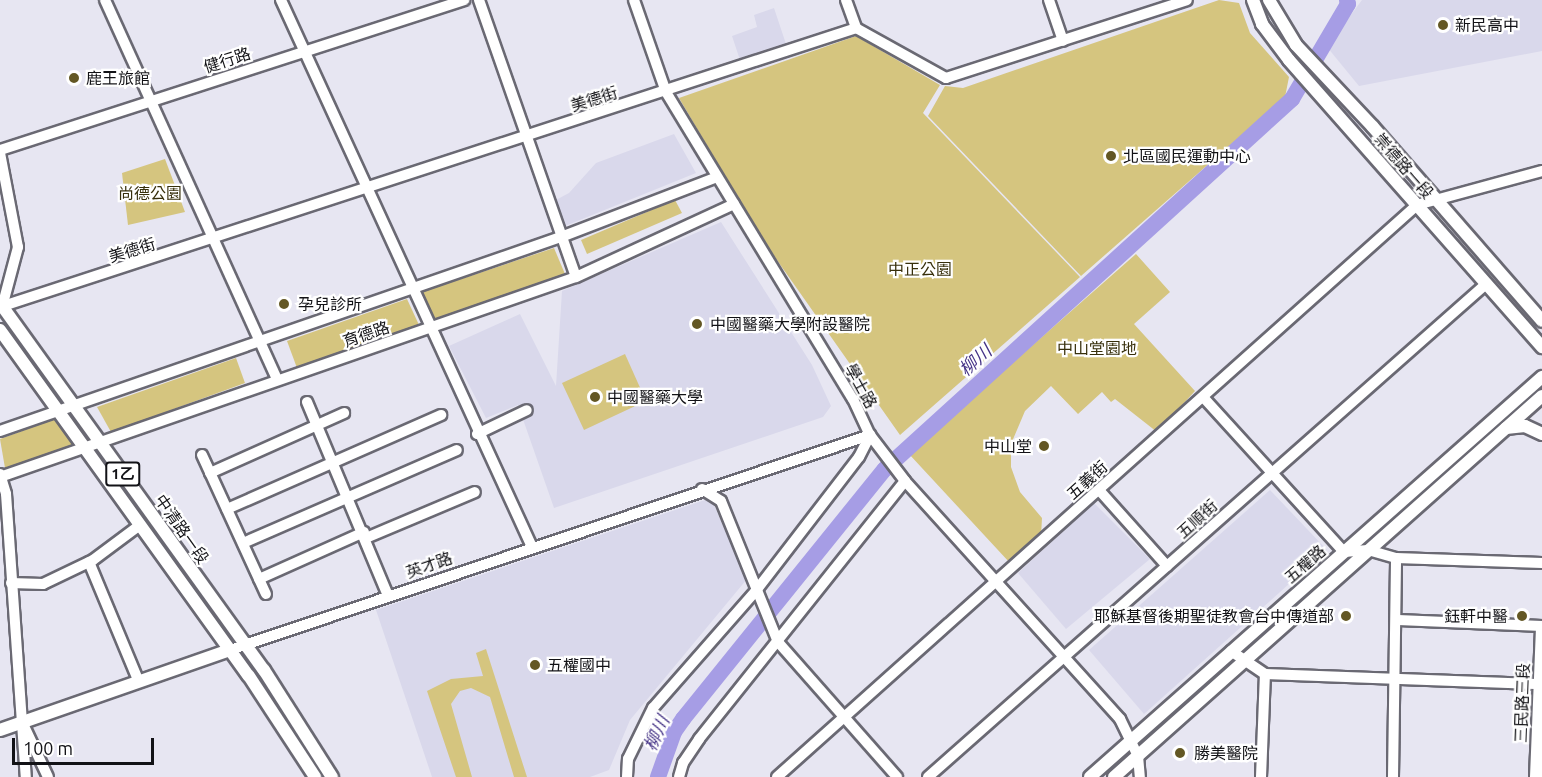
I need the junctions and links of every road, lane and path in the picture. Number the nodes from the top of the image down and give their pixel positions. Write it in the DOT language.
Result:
graph roads {
  1 [pos="105,0"];
  2 [pos="281,0"];
  3 [pos="464,0"];
  4 [pos="479,0"];
  5 [pos="634,0"];
  6 [pos="846,0"];
  7 [pos="1049,0"];
  8 [pos="1187,0"];
  9 [pos="1253,0"];
  10 [pos="1269,0"];
  11 [pos="856,28"];
  12 [pos="1063,41"];
  13 [pos="304,52"];
  14 [pos="666,92"];
  15 [pos="150,101"];
  16 [pos="526,137"];
  17 [pos="0,151"];
  18 [pos="1542,171"];
  19 [pos="717,177"];
  20 [pos="367,188"];
  21 [pos="1434,200"];
  22 [pos="734,204"];
  23 [pos="1417,205"];
  24 [pos="561,237"];
  25 [pos="214,240"];
  26 [pos="576,277"];
  27 [pos="1486,284"];
  28 [pos="412,289"];
  29 [pos="1536,305"];
  30 [pos="1,306"];
  31 [pos="1542,321"];
  32 [pos="430,328"];
  33 [pos="0,330"];
  34 [pos="261,341"];
  35 [pos="1542,347"];
  36 [pos="1542,377"];
  37 [pos="277,380"];
  38 [pos="1542,396"];
  39 [pos="1203,397"];
  40 [pos="307,402"];
  41 [pos="74,406"];
  42 [pos="527,410"];
  43 [pos="58,411"];
  44 [pos="344,413"];
  45 [pos="441,415"];
  46 [pos="318,425"];
  47 [pos="1506,428"];
  48 [pos="0,431"];
  49 [pos="477,434"];
  50 [pos="1542,434"];
  51 [pos="870,435"];
  52 [pos="100,442"];
  53 [pos="84,448"];
  54 [pos="457,450"];
  55 [pos="202,455"];
  56 [pos="334,462"];
  57 [pos="210,473"];
  58 [pos="1272,473"];
  59 [pos="0,476"];
  60 [pos="905,481"];
  61 [pos="702,489"];
  62 [pos="1099,490"];
  63 [pos="476,492"];
  64 [pos="349,497"];
  65 [pos="227,509"];
  66 [pos="140,525"];
  67 [pos="365,535"];
  68 [pos="243,543"];
  69 [pos="532,548"];
  70 [pos="1368,550"];
  71 [pos="1344,552"];
  72 [pos="1396,558"];
  73 [pos="89,562"];
  74 [pos="1542,563"];
  75 [pos="1167,566"];
  76 [pos="259,579"];
  77 [pos="996,582"];
  78 [pos="11,583"];
  79 [pos="266,594"];
  80 [pos="388,596"];
  81 [pos="757,597"];
  82 [pos="1398,620"];
  83 [pos="1542,628"];
  84 [pos="778,642"];
  85 [pos="245,645"];
  86 [pos="230,650"];
  87 [pos="1232,651"];
  88 [pos="1064,657"];
  89 [pos="1245,660"];
  90 [pos="1265,674"];
  91 [pos="1395,680"];
  92 [pos="139,682"];
  93 [pos="1541,684"];
  94 [pos="843,718"];
  95 [pos="22,722"];
  96 [pos="0,730"];
  97 [pos="1131,740"];
  98 [pos="1138,756"];
  99 [pos="26,777"];
  100 [pos="48,777"];
  101 [pos="315,777"];
  102 [pos="332,777"];
  103 [pos="627,777"];
  104 [pos="679,777"];
  105 [pos="777,777"];
  106 [pos="897,777"];
  107 [pos="928,777"];
  108 [pos="1090,777"];
  109 [pos="1114,777"];
  110 [pos="1140,777"];
  111 [pos="1262,777"];
  112 [pos="1393,777"];
  113 [pos="1536,777"];
  1 -- 15 [label="street"];
  2 -- 13 [label="street"];
  3 -- 13 [label="street, 健行路"];
  4 -- 16 [label="street"];
  5 -- 14 [label="street, 學士路"];
  6 -- 11 [label="street"];
  7 -- 12 [label="street"];
  8 -- 12 [label="street"];
  9 -- 23 [label="main road, 崇德路一段"];
  10 -- 21 [label="main road, 崇德路一段"];
  11 -- 12 [label="street"];
  11 -- 14 [label="street, 美德街"];
  13 -- 15 [label="street, 健行路"];
  13 -- 20 [label="street"];
  14 -- 16 [label="street, 美德街"];
  14 -- 19 [label="street, 學士路"];
  15 -- 17 [label="street, 健行路"];
  15 -- 25 [label="street"];
  16 -- 20 [label="street, 美德街"];
  16 -- 24 [label="street"];
  17 -- 30 [label="street"];
  18 -- 21 [label="street"];
  19 -- 22 [label="street, 學士路"];
  19 -- 24 [label="street, 育德路"];
  20 -- 25 [label="street, 美德街"];
  20 -- 28 [label="street"];
  21 -- 23 [label="street"];
  21 -- 29 [label="main road, 崇德路一段"];
  22 -- 26 [label="street, 育德路"];
  22 -- 51 [label="street, 學士路"];
  23 -- 27 [label="main road, 崇德路一段"];
  23 -- 39 [label="street, 五義街"];
  24 -- 26 [label="street"];
  24 -- 28 [label="street, 育德路"];
  25 -- 30 [label="street, 美德街"];
  25 -- 34 [label="street"];
  26 -- 32 [label="street, 育德路"];
  27 -- 35 [label="main road, 崇德路一段"];
  27 -- 58 [label="street, 五順街"];
  28 -- 32 [label="street"];
  28 -- 34 [label="street, 育德路"];
  29 -- 31 [label="main road, 崇德路一段"];
  30 -- 41 [label="main road, 中清路一段 / 1乙"];
  32 -- 37 [label="street, 育德路"];
  32 -- 49 [label="street"];
  33 -- 43 [label="main road, 中清路一段 / 1乙"];
  34 -- 37 [label="street"];
  34 -- 41 [label="street, 育德路"];
  36 -- 71 [label="main road, 五權路"];
  37 -- 52 [label="street, 育德路"];
  38 -- 47 [label="main road, 五權路"];
  39 -- 58 [label="street"];
  39 -- 62 [label="street, 五義街"];
  40 -- 46 [label="street"];
  41 -- 43 [label="street, 育德路"];
  41 -- 52 [label="main road, 中清路一段 / 1乙"];
  42 -- 49 [label="street"];
  43 -- 48 [label="street, 育德路"];
  43 -- 53 [label="main road, 中清路一段 / 1乙"];
  44 -- 46 [label="street"];
  45 -- 56 [label="street"];
  46 -- 56 [label="street"];
  46 -- 57 [label="street"];
  47 -- 50 [label="main road"];
  47 -- 70 [label="main road, 五權路"];
  49 -- 69 [label="street"];
  51 -- 60 [label="street, 學士路"];
  51 -- 61 [label="street, 英才路"];
  51 -- 81 [label="street"];
  52 -- 53 [label="street, 育德路"];
  52 -- 85 [label="main road, 中清路一段 / 1乙"];
  53 -- 59 [label="street, 育德路"];
  53 -- 66 [label="main road, 中清路一段 / 1乙"];
  54 -- 64 [label="street"];
  55 -- 57 [label="street"];
  56 -- 64 [label="street"];
  56 -- 65 [label="street"];
  57 -- 65 [label="street"];
  58 -- 71 [label="street"];
  58 -- 75 [label="street, 五順街"];
  59 -- 78 [label="street"];
  60 -- 77 [label="street, 學士路"];
  60 -- 84 [label="street"];
  61 -- 69 [label="street, 英才路"];
  61 -- 81 [label="street"];
  62 -- 75 [label="street"];
  62 -- 77 [label="street, 五義街"];
  63 -- 67 [label="street"];
  64 -- 67 [label="street"];
  64 -- 68 [label="street"];
  65 -- 68 [label="street"];
  66 -- 73 [label="street"];
  66 -- 86 [label="main road, 中清路一段 / 1乙"];
  67 -- 76 [label="street"];
  67 -- 80 [label="street"];
  68 -- 76 [label="street"];
  69 -- 80 [label="street, 英才路"];
  70 -- 71 [label="street"];
  70 -- 72 [label="street"];
  70 -- 89 [label="main road, 五權路"];
  71 -- 87 [label="main road, 五權路"];
  72 -- 74 [label="street"];
  72 -- 82 [label="street"];
  73 -- 78 [label="street"];
  73 -- 92 [label="street"];
  75 -- 88 [label="street, 五順街"];
  76 -- 79 [label="street"];
  77 -- 88 [label="street, 學士路"];
  77 -- 94 [label="street, 五義街"];
  78 -- 95 [label="street"];
  80 -- 85 [label="street, 英才路"];
  81 -- 84 [label="street"];
  81 -- 103 [label="street"];
  82 -- 83 [label="street"];
  82 -- 91 [label="street"];
  83 -- 93 [label="main road, 三民路三段"];
  84 -- 94 [label="street"];
  84 -- 104 [label="street"];
  85 -- 86 [label="street, 英才路"];
  85 -- 102 [label="main road, 中清路一段 / 1乙"];
  86 -- 92 [label="main road, 英才路"];
  86 -- 101 [label="main road, 中清路一段 / 1乙"];
  87 -- 89 [label="street"];
  87 -- 97 [label="main road, 五權路"];
  88 -- 97 [label="street, 學士路"];
  88 -- 107 [label="street, 五順街"];
  89 -- 90 [label="street"];
  89 -- 98 [label="main road, 五權路"];
  90 -- 91 [label="street"];
  90 -- 111 [label="street"];
  91 -- 93 [label="street"];
  91 -- 112 [label="street"];
  92 -- 95 [label="main road, 英才路"];
  93 -- 113 [label="main road, 三民路三段"];
  94 -- 105 [label="street, 五義街"];
  94 -- 106 [label="street"];
  95 -- 96 [label="main road, 英才路"];
  95 -- 99 [label="street"];
  95 -- 100 [label="street"];
  97 -- 98 [label="street, 學士路"];
  97 -- 108 [label="main road, 五權路"];
  98 -- 109 [label="main road, 五權路"];
  98 -- 110 [label="street, 學士路"];
}
